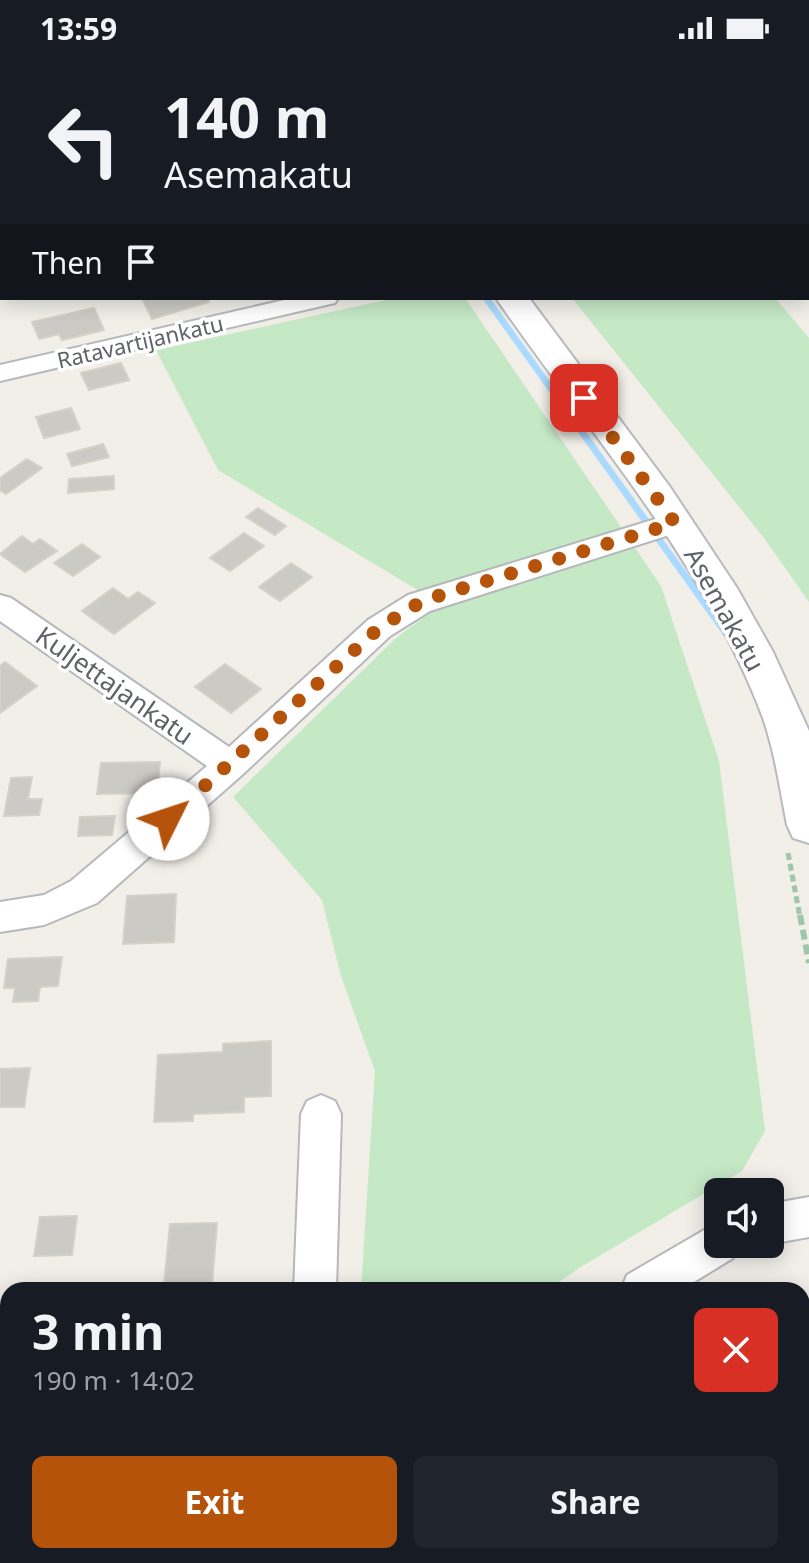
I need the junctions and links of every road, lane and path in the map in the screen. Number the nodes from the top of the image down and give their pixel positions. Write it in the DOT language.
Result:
graph roads {
  1 [pos="317,300"];
  2 [pos="513,300"];
  3 [pos="0,373"];
  4 [pos="675,523"];
  5 [pos="0,606"];
  6 [pos="231,765"];
  7 [pos="797,832"];
  8 [pos="0,917"];
  9 [pos="809,963"];
  10 [pos="321,1114"];
  11 [pos="809,1217"];
  12 [pos="784,1221"];
  13 [pos="704,1252"];
  14 [pos="315,1282"];
  15 [pos="655,1282"];
  1 -- 3 [label="street, Ratavartijankatu"];
  2 -- 4 [label="street, Asemakatu"];
  4 -- 6 [label="street"];
  4 -- 7 [label="street, Asemakatu"];
  5 -- 6 [label="street, Kuljettajankatu"];
  6 -- 8 [label="street"];
  7 -- 9 [label="path"];
  10 -- 14 [label="street"];
  11 -- 12 [label="street"];
  13 -- 15 [label="street"];
}
